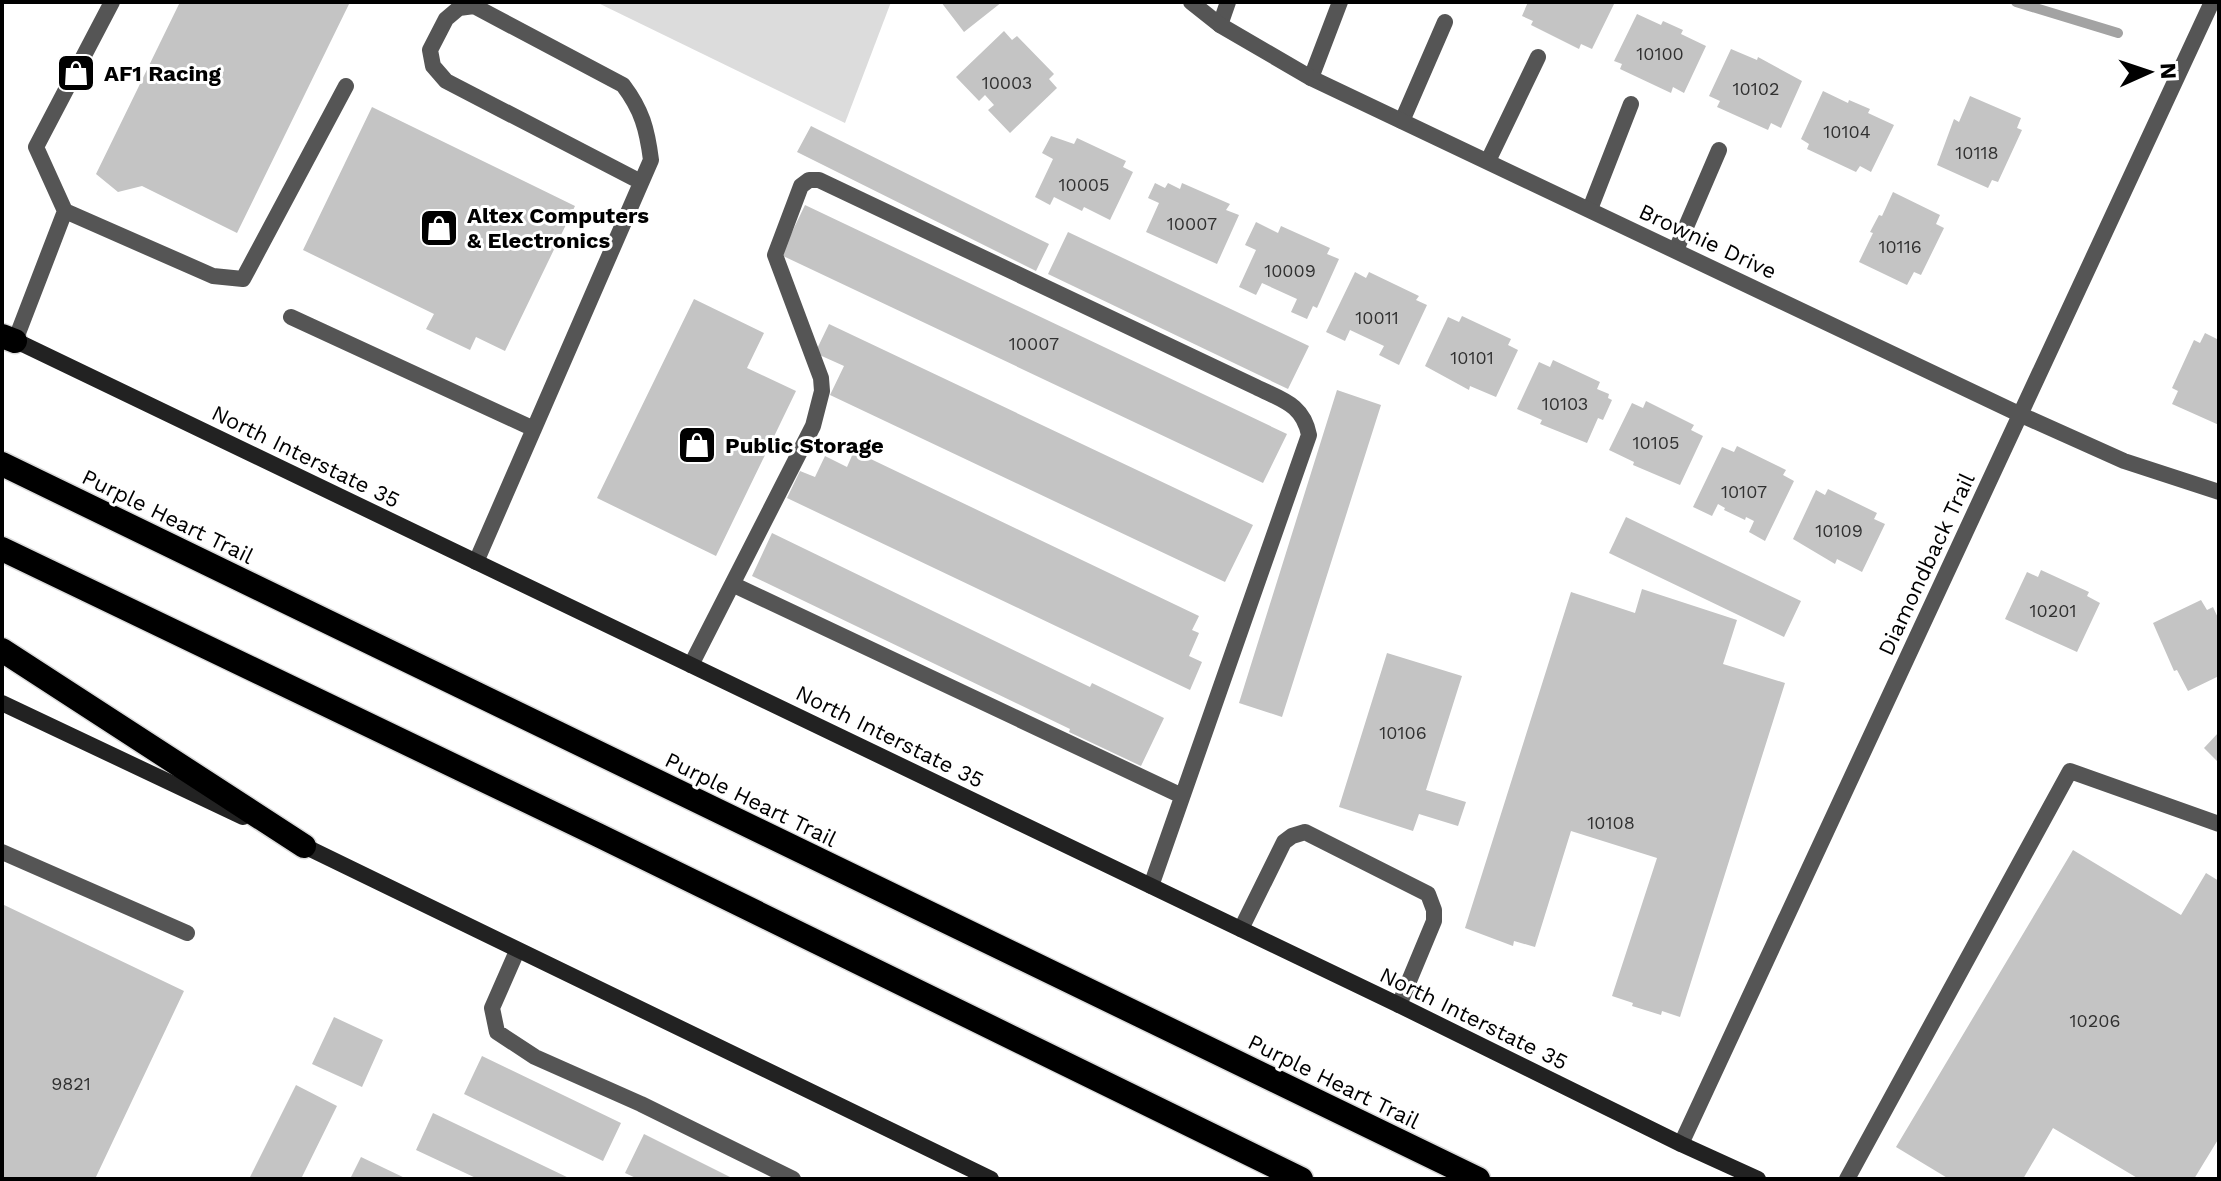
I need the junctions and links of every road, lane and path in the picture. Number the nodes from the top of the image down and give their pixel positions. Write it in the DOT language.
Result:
graph roads {
  1 [pos="112,2"];
  2 [pos="1191,2"];
  3 [pos="1228,2"];
  4 [pos="1340,2"];
  5 [pos="2212,2"];
  6 [pos="1445,22"];
  7 [pos="1220,25"];
  8 [pos="1538,57"];
  9 [pos="1311,78"];
  10 [pos="346,86"];
  11 [pos="1631,104"];
  12 [pos="1402,121"];
  13 [pos="1719,150"];
  14 [pos="1488,161"];
  15 [pos="641,182"];
  16 [pos="1590,209"];
  17 [pos="65,211"];
  18 [pos="1676,250"];
  19 [pos="291,317"];
  20 [pos="6,337"];
  21 [pos="2019,414"];
  22 [pos="534,429"];
  23 [pos="2,464"];
  24 [pos="2219,492"];
  25 [pos="2,549"];
  26 [pos="476,562"];
  27 [pos="734,585"];
  28 [pos="2,650"];
  29 [pos="691,665"];
  30 [pos="2,703"];
  31 [pos="1182,796"];
  32 [pos="2219,824"];
  33 [pos="304,846"];
  34 [pos="2,852"];
  35 [pos="1151,886"];
  36 [pos="1241,929"];
  37 [pos="187,933"];
  38 [pos="517,951"];
  39 [pos="1399,1005"];
  40 [pos="1681,1144"];
  41 [pos="793,1179"];
  42 [pos="991,1179"];
  43 [pos="1301,1179"];
  44 [pos="1478,1179"];
  45 [pos="1758,1179"];
  46 [pos="1847,1179"];
  1 -- 17 [label="street"];
  2 -- 7 [label="street, Brownie Drive"];
  3 -- 7 [label="street"];
  4 -- 9 [label="street"];
  5 -- 21 [label="street, Diamondback Trail"];
  6 -- 12 [label="street"];
  7 -- 9 [label="street, Brownie Drive"];
  8 -- 14 [label="street"];
  9 -- 12 [label="street, Brownie Drive"];
  10 -- 17 [label="street"];
  11 -- 16 [label="street"];
  12 -- 14 [label="street, Brownie Drive"];
  13 -- 18 [label="street"];
  14 -- 16 [label="street, Brownie Drive"];
  15 -- 15 [label="street"];
  15 -- 22 [label="street"];
  16 -- 18 [label="street, Brownie Drive"];
  17 -- 20 [label="street"];
  18 -- 21 [label="street, Brownie Drive"];
  19 -- 22 [label="street"];
  20 -- 26 [label="main road, North Interstate 35"];
  21 -- 24 [label="street, Brownie Drive"];
  21 -- 40 [label="street, Diamondback Trail"];
  22 -- 26 [label="street"];
  23 -- 44 [label="highway, Purple Heart Trail"];
  25 -- 43 [label="highway"];
  26 -- 29 [label="main road, North Interstate 35"];
  27 -- 29 [label="street"];
  27 -- 31 [label="street"];
  27 -- 31 [label="street"];
  28 -- 33 [label="highway"];
  29 -- 35 [label="main road, North Interstate 35"];
  30 -- 33 [label="main road"];
  31 -- 35 [label="street"];
  32 -- 46 [label="street"];
  33 -- 38 [label="main road"];
  34 -- 37 [label="street"];
  35 -- 36 [label="main road, North Interstate 35"];
  36 -- 39 [label="main road, North Interstate 35"];
  36 -- 39 [label="street"];
  38 -- 41 [label="street"];
  38 -- 42 [label="main road"];
  39 -- 40 [label="main road, North Interstate 35"];
  40 -- 45 [label="main road, North Interstate 35"];
}
